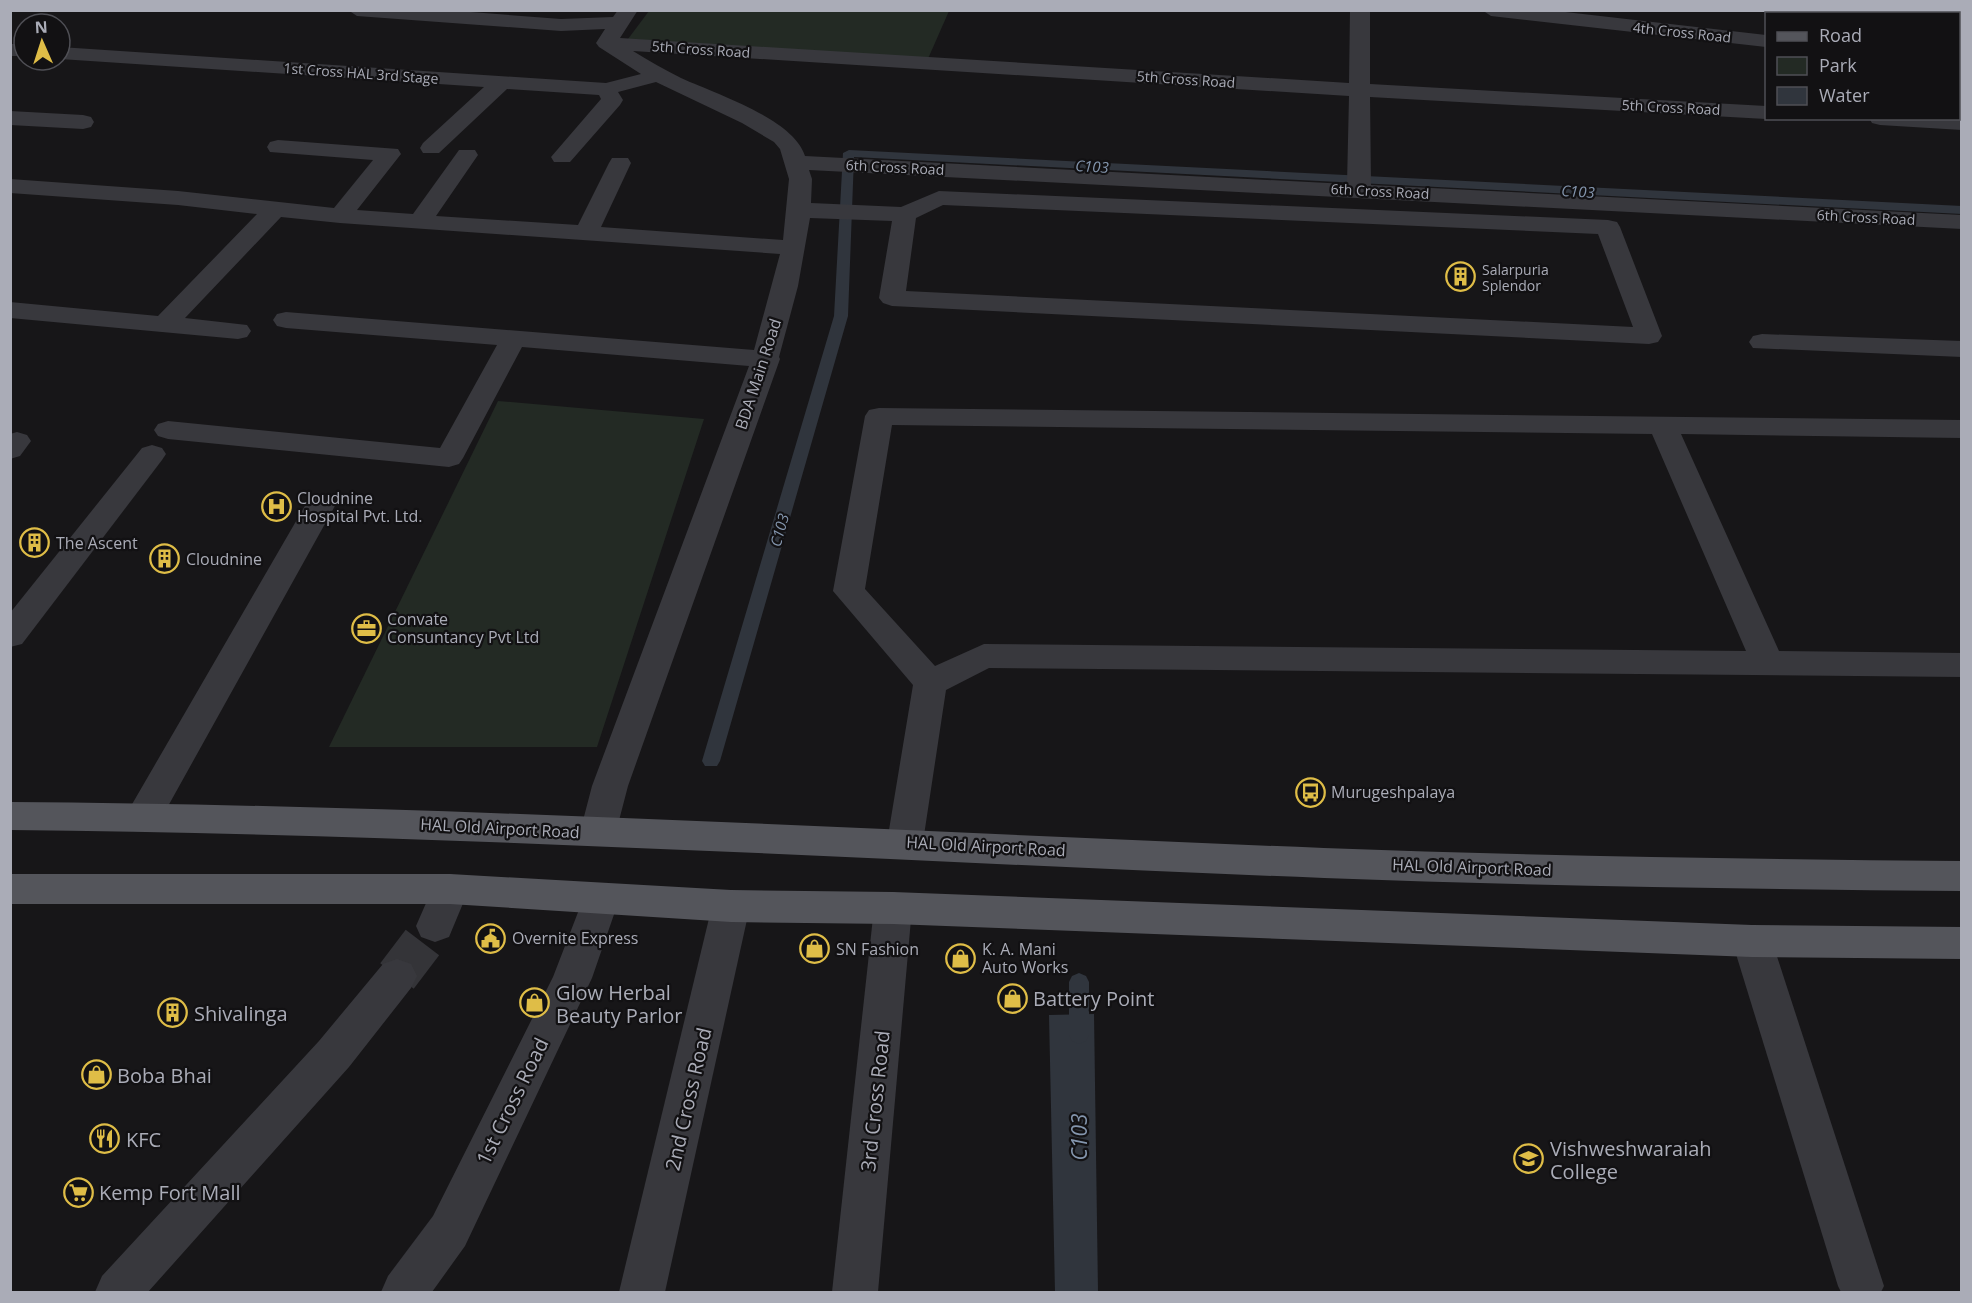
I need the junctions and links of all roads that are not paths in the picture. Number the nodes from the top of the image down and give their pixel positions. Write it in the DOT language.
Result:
graph roads {
  1 [pos="357,10"];
  2 [pos="1360,10"];
  3 [pos="1491,10"];
  4 [pos="1558,14"];
  5 [pos="617,25"];
  6 [pos="1765,41"];
  7 [pos="72,54"];
  8 [pos="660,75"];
  9 [pos="502,82"];
  10 [pos="606,88"];
  11 [pos="1359,90"];
  12 [pos="1765,112"];
  13 [pos="10,118"];
  14 [pos="1913,120"];
  15 [pos="83,122"];
  16 [pos="1962,123"];
  17 [pos="278,147"];
  18 [pos="431,148"];
  19 [pos="467,155"];
  20 [pos="561,157"];
  21 [pos="620,163"];
  22 [pos="799,163"];
  23 [pos="10,186"];
  24 [pos="1359,190"];
  25 [pos="275,209"];
  26 [pos="799,210"];
  27 [pos="905,214"];
  28 [pos="340,216"];
  29 [pos="420,221"];
  30 [pos="1962,222"];
  31 [pos="586,233"];
  32 [pos="795,248"];
  33 [pos="10,310"];
  34 [pos="286,320"];
  35 [pos="165,324"];
  36 [pos="238,331"];
  37 [pos="514,338"];
  38 [pos="1762,342"];
  39 [pos="1962,349"];
  40 [pos="766,359"];
  41 [pos="1664,426"];
  42 [pos="1962,429"];
  43 [pos="321,504"];
  44 [pos="10,636"];
  45 [pos="1768,663"];
  46 [pos="1962,665"];
  47 [pos="930,683"];
  48 [pos="10,816"];
  49 [pos="144,816"];
  50 [pos="598,832"];
  51 [pos="905,842"];
  52 [pos="1962,876"];
  53 [pos="10,889"];
  54 [pos="450,890"];
  55 [pos="600,900"];
  56 [pos="731,906"];
  57 [pos="893,908"];
  58 [pos="435,926"];
  59 [pos="1752,942"];
  60 [pos="1962,943"];
  61 [pos="397,976"];
  62 [pos="1861,1286"];
  63 [pos="118,1293"];
  64 [pos="404,1293"];
  65 [pos="642,1293"];
  66 [pos="855,1293"];
  1 -- 5 [label="street, 5th Cross Road"];
  2 -- 11 [label="street"];
  3 -- 4 [label="street, 4th Cross Road"];
  4 -- 6 [label="street, 4th Cross Road"];
  5 -- 8 [label="street"];
  5 -- 11 [label="street, 5th Cross Road"];
  7 -- 9 [label="street, 1st Cross HAL 3rd Stage"];
  8 -- 10 [label="street, 1st Cross HAL 3rd Stage"];
  8 -- 22 [label="street"];
  9 -- 10 [label="street, 1st Cross HAL 3rd Stage"];
  9 -- 18 [label="street"];
  10 -- 20 [label="street"];
  11 -- 12 [label="street, 5th Cross Road"];
  11 -- 24 [label="street"];
  13 -- 15 [label="street"];
  14 -- 16 [label="street"];
  17 -- 28 [label="street"];
  19 -- 29 [label="street"];
  21 -- 31 [label="street"];
  22 -- 24 [label="street, 6th Cross Road"];
  22 -- 26 [label="street, BDA Main Road"];
  23 -- 25 [label="street"];
  24 -- 30 [label="street, 6th Cross Road"];
  25 -- 28 [label="street"];
  25 -- 35 [label="street"];
  26 -- 27 [label="street"];
  26 -- 32 [label="street, BDA Main Road"];
  27 -- 27 [label="street"];
  28 -- 29 [label="street"];
  29 -- 31 [label="street"];
  31 -- 32 [label="street"];
  32 -- 40 [label="street, BDA Main Road"];
  33 -- 35 [label="street"];
  34 -- 37 [label="street"];
  35 -- 36 [label="street"];
  37 -- 40 [label="street"];
  37 -- 44 [label="street"];
  38 -- 39 [label="street"];
  40 -- 50 [label="street, BDA Main Road"];
  41 -- 42 [label="street"];
  41 -- 45 [label="street"];
  41 -- 47 [label="street"];
  43 -- 49 [label="street"];
  45 -- 46 [label="street"];
  45 -- 47 [label="street"];
  47 -- 51 [label="street"];
  48 -- 49 [label="main road, HAL Old Airport Road"];
  49 -- 50 [label="main road, HAL Old Airport Road"];
  50 -- 51 [label="main road, HAL Old Airport Road"];
  51 -- 52 [label="main road, HAL Old Airport Road"];
  53 -- 54 [label="main road"];
  54 -- 55 [label="main road"];
  54 -- 58 [label="street"];
  55 -- 56 [label="main road"];
  55 -- 64 [label="street, 1st Cross Road"];
  56 -- 57 [label="main road"];
  56 -- 65 [label="street, 2nd Cross Road"];
  57 -- 59 [label="main road"];
  57 -- 66 [label="street, 3rd Cross Road"];
  59 -- 60 [label="main road"];
  59 -- 62 [label="street"];
  61 -- 63 [label="street"];
}
